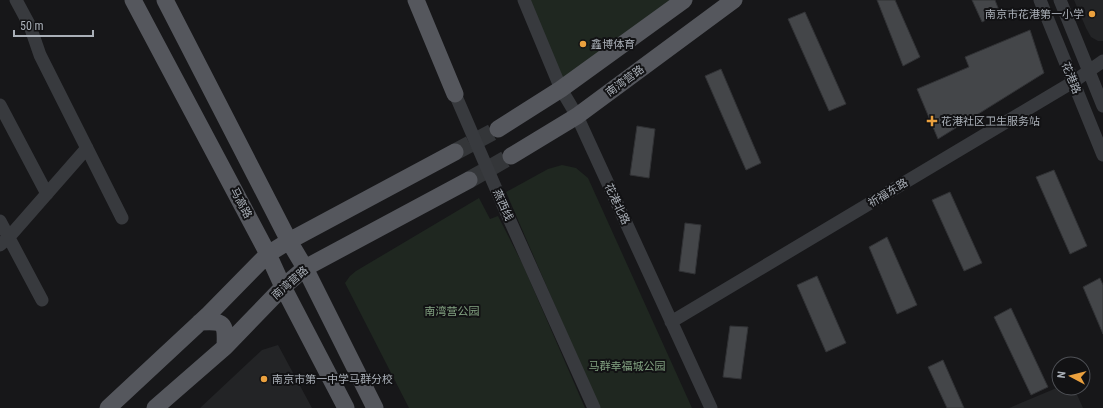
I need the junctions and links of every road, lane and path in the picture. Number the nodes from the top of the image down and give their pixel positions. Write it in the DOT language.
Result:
graph roads {
  1 [pos="16,0"];
  2 [pos="133,0"];
  3 [pos="165,0"];
  4 [pos="416,0"];
  5 [pos="524,0"];
  6 [pos="684,0"];
  7 [pos="734,0"];
  8 [pos="1040,0"];
  9 [pos="1060,0"];
  10 [pos="1103,61"];
  11 [pos="1089,71"];
  12 [pos="1073,82"];
  13 [pos="562,89"];
  14 [pos="455,94"];
  15 [pos="0,105"];
  16 [pos="1103,106"];
  17 [pos="577,116"];
  18 [pos="498,129"];
  19 [pos="87,148"];
  20 [pos="455,152"];
  21 [pos="1103,155"];
  22 [pos="511,156"];
  23 [pos="469,180"];
  24 [pos="47,194"];
  25 [pos="122,218"];
  26 [pos="0,221"];
  27 [pos="4,241"];
  28 [pos="289,242"];
  29 [pos="268,254"];
  30 [pos="305,268"];
  31 [pos="283,287"];
  32 [pos="42,300"];
  33 [pos="200,322"];
  34 [pos="672,322"];
  35 [pos="225,347"];
  36 [pos="108,408"];
  37 [pos="156,408"];
  38 [pos="346,408"];
  39 [pos="374,408"];
  40 [pos="594,408"];
  41 [pos="711,408"];
  1 -- 19 [label="street"];
  2 -- 29 [label="main road, 马高路"];
  3 -- 28 [label="main road"];
  4 -- 14 [label="main road, 燕西线"];
  5 -- 13 [label="street, 花港北路"];
  6 -- 13 [label="main road"];
  7 -- 17 [label="main road, 南湾营路"];
  8 -- 12 [label="street, 花港路"];
  9 -- 11 [label="street, 花港路"];
  10 -- 11 [label="street, 祈福东路"];
  11 -- 12 [label="street, 祈福东路"];
  11 -- 16 [label="street, 花港路"];
  12 -- 21 [label="street, 花港路"];
  12 -- 34 [label="street, 祈福东路"];
  13 -- 17 [label="street, 花港北路"];
  13 -- 18 [label="main road"];
  14 -- 40 [label="street, 燕西线"];
  15 -- 24 [label="street"];
  17 -- 22 [label="main road, 南湾营路"];
  17 -- 34 [label="street, 花港北路"];
  19 -- 24 [label="street"];
  19 -- 25 [label="street"];
  20 -- 28 [label="main road"];
  23 -- 30 [label="main road, 南湾营路"];
  24 -- 27 [label="street"];
  26 -- 27 [label="street"];
  27 -- 32 [label="street"];
  28 -- 29 [label="main road"];
  28 -- 30 [label="main road"];
  29 -- 31 [label="main road, 马高路"];
  29 -- 33 [label="main road"];
  30 -- 31 [label="main road, 南湾营路"];
  30 -- 39 [label="main road"];
  31 -- 35 [label="main road, 南湾营路"];
  31 -- 38 [label="main road, 马高路"];
  33 -- 35 [label="main road"];
  33 -- 36 [label="main road"];
  34 -- 41 [label="street, 花港北路"];
  35 -- 37 [label="main road, 南湾营路"];
}
